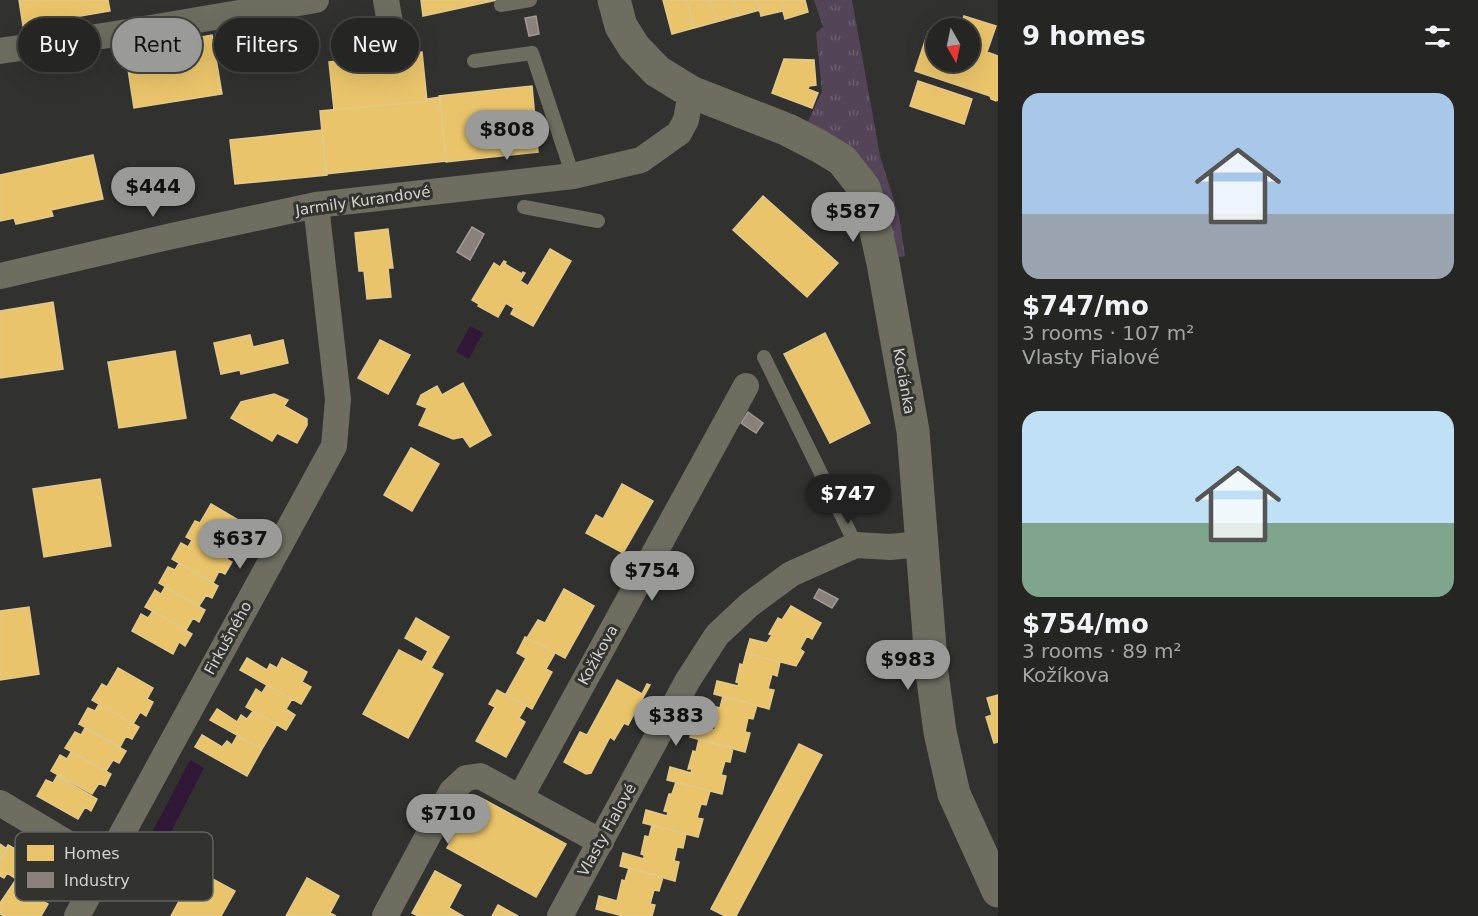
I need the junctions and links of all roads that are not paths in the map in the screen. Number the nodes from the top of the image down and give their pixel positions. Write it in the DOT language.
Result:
graph roads {
  1 [pos="316,0"];
  2 [pos="530,0"];
  3 [pos="614,0"];
  4 [pos="501,5"];
  5 [pos="1,47"];
  6 [pos="474,61"];
  7 [pos="691,92"];
  8 [pos="573,176"];
  9 [pos="316,205"];
  10 [pos="524,207"];
  11 [pos="598,221"];
  12 [pos="0,276"];
  13 [pos="764,357"];
  14 [pos="746,386"];
  15 [pos="922,544"];
  16 [pos="856,545"];
  17 [pos="520,798"];
  18 [pos="0,803"];
  19 [pos="49,832"];
  20 [pos="122,832"];
  21 [pos="601,842"];
  22 [pos="998,891"];
  23 [pos="85,901"];
  24 [pos="77,916"];
  25 [pos="385,916"];
  26 [pos="560,916"];
  1 -- 5 [label="street"];
  2 -- 4 [label="lane"];
  3 -- 7 [label="street, Kociánka"];
  6 -- 8 [label="lane"];
  7 -- 8 [label="street, Jarmily Kurandové"];
  7 -- 15 [label="street, Kociánka"];
  8 -- 9 [label="street, Jarmily Kurandové"];
  9 -- 12 [label="street, Jarmily Kurandové"];
  9 -- 20 [label="street, Firkušného"];
  10 -- 11 [label="lane"];
  13 -- 16 [label="lane"];
  14 -- 17 [label="street, Kožíkova"];
  15 -- 16 [label="street, Vlasty Fialové"];
  15 -- 22 [label="street, Kociánka"];
  16 -- 21 [label="street, Vlasty Fialové"];
  17 -- 21 [label="street"];
  17 -- 25 [label="street"];
  18 -- 19 [label="street"];
  21 -- 26 [label="street, Vlasty Fialové"];
  23 -- 24 [label="street, Firkušného"];
}
